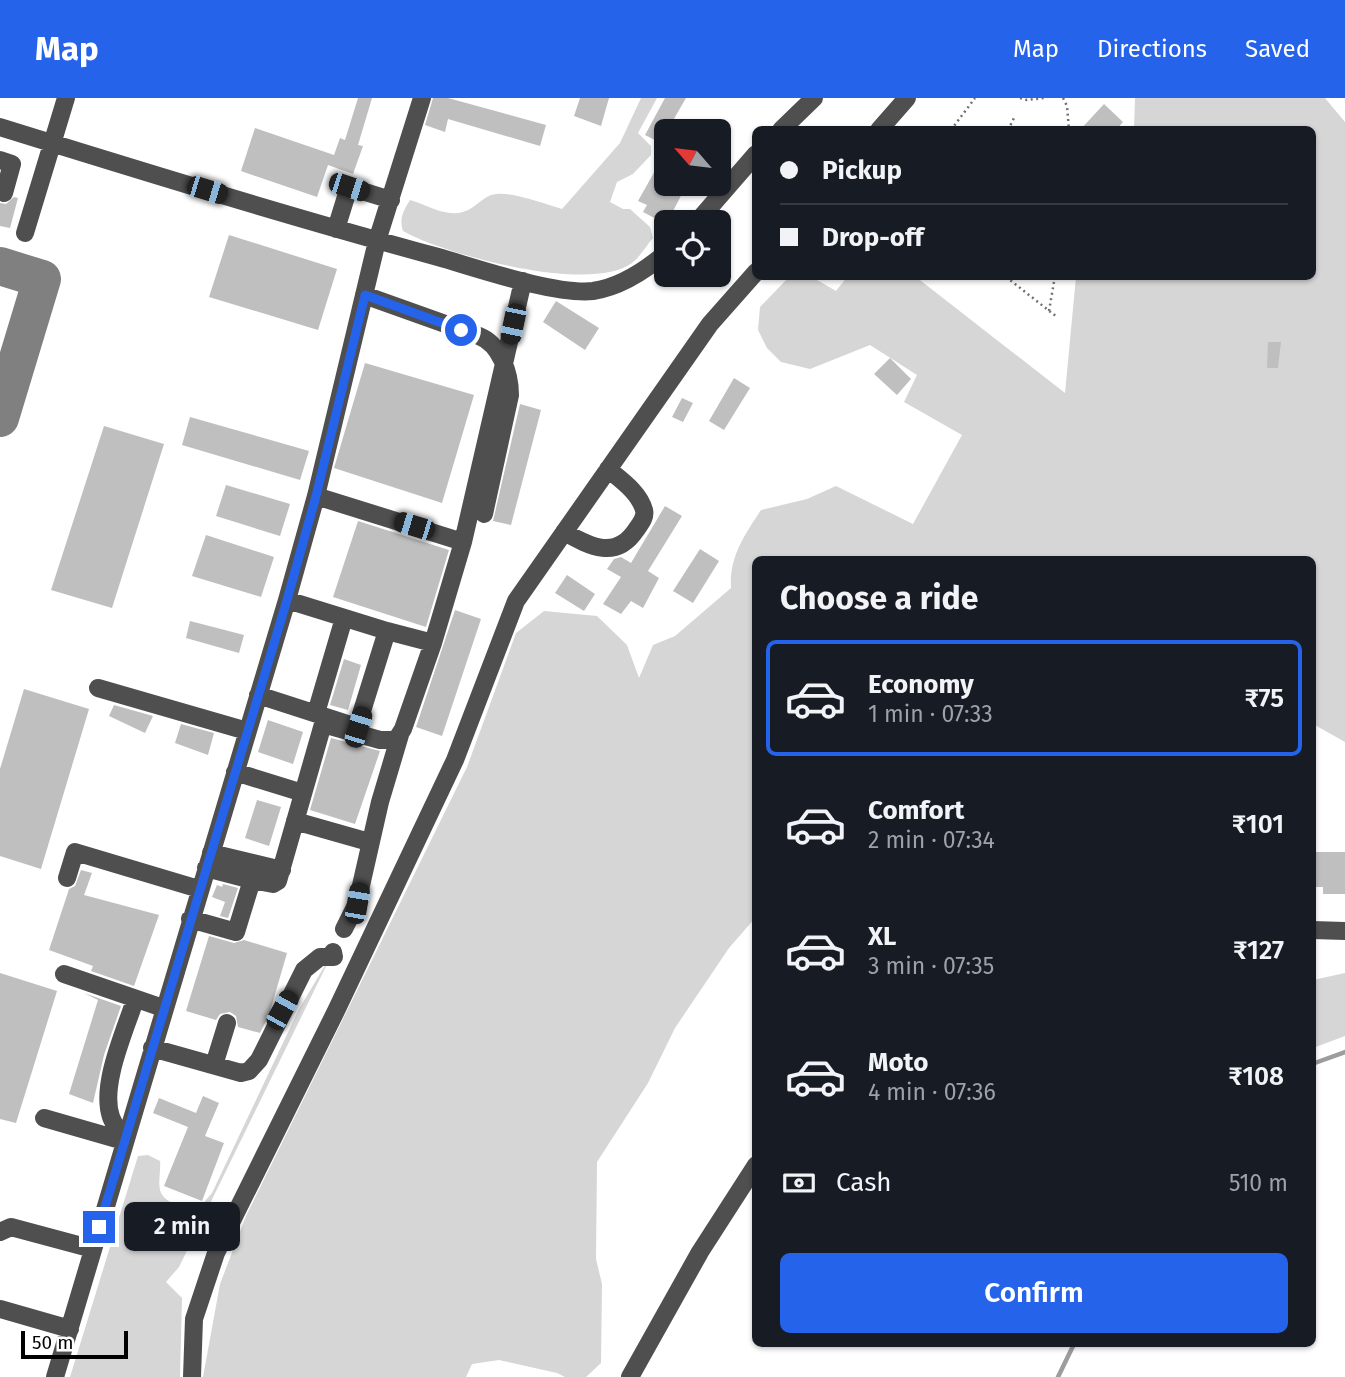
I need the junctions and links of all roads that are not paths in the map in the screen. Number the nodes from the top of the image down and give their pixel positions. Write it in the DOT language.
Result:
graph roads {
  1 [pos="66,98"];
  2 [pos="422,98"];
  3 [pos="814,98"];
  4 [pos="907,98"];
  5 [pos="785,126"];
  6 [pos="883,126"];
  7 [pos="0,127"];
  8 [pos="52,143"];
  9 [pos="752,159"];
  10 [pos="0,160"];
  11 [pos="0,191"];
  12 [pos="391,200"];
  13 [pos="707,210"];
  14 [pos="336,229"];
  15 [pos="25,233"];
  16 [pos="377,241"];
  17 [pos="654,263"];
  18 [pos="752,277"];
  19 [pos="523,281"];
  20 [pos="365,295"];
  21 [pos="504,367"];
  22 [pos="608,469"];
  23 [pos="316,496"];
  24 [pos="485,514"];
  25 [pos="564,531"];
  26 [pos="463,542"];
  27 [pos="287,600"];
  28 [pos="344,618"];
  29 [pos="387,631"];
  30 [pos="433,643"];
  31 [pos="98,688"];
  32 [pos="258,695"];
  33 [pos="316,713"];
  34 [pos="247,731"];
  35 [pos="400,735"];
  36 [pos="235,772"];
  37 [pos="303,793"];
  38 [pos="295,821"];
  39 [pos="369,842"];
  40 [pos="208,861"];
  41 [pos="282,870"];
  42 [pos="67,878"];
  43 [pos="252,880"];
  44 [pos="200,889"];
  45 [pos="190,919"];
  46 [pos="344,929"];
  47 [pos="1316,930"];
  48 [pos="1345,931"];
  49 [pos="333,952"];
  50 [pos="64,974"];
  51 [pos="135,1000"];
  52 [pos="163,1009"];
  53 [pos="227,1023"];
  54 [pos="152,1048"];
  55 [pos="215,1065"];
  56 [pos="44,1118"];
  57 [pos="124,1141"];
  58 [pos="752,1171"];
  59 [pos="0,1232"];
  60 [pos="93,1249"];
  61 [pos="0,1309"];
  62 [pos="70,1329"];
  63 [pos="55,1377"];
  64 [pos="192,1377"];
  65 [pos="630,1377"];
  1 -- 8 [label="street"];
  2 -- 12 [label="street"];
  3 -- 5 [label="street"];
  4 -- 6 [label="street"];
  7 -- 8 [label="street"];
  8 -- 14 [label="street"];
  8 -- 15 [label="street"];
  9 -- 13 [label="street"];
  10 -- 11 [label="street"];
  12 -- 14 [label="street"];
  12 -- 16 [label="street"];
  14 -- 16 [label="street"];
  16 -- 19 [label="street"];
  16 -- 20 [label="street"];
  17 -- 19 [label="street"];
  18 -- 22 [label="street"];
  19 -- 21 [label="street"];
  20 -- 21 [label="street"];
  20 -- 23 [label="street"];
  21 -- 24 [label="street"];
  21 -- 26 [label="street"];
  22 -- 25 [label="street"];
  22 -- 25 [label="street"];
  23 -- 26 [label="street"];
  23 -- 27 [label="street"];
  25 -- 64 [label="street"];
  26 -- 30 [label="street"];
  27 -- 28 [label="street"];
  27 -- 32 [label="street"];
  28 -- 29 [label="street"];
  28 -- 33 [label="street"];
  29 -- 30 [label="street"];
  29 -- 33 [label="street"];
  30 -- 35 [label="street"];
  31 -- 34 [label="street"];
  32 -- 33 [label="street"];
  32 -- 34 [label="street"];
  34 -- 36 [label="street"];
  35 -- 37 [label="street"];
  35 -- 39 [label="street"];
  36 -- 37 [label="street"];
  36 -- 40 [label="street"];
  37 -- 38 [label="street"];
  38 -- 39 [label="street"];
  38 -- 41 [label="street"];
  39 -- 46 [label="street"];
  40 -- 41 [label="street"];
  40 -- 43 [label="street"];
  40 -- 44 [label="street"];
  41 -- 43 [label="street"];
  42 -- 44 [label="street"];
  43 -- 45 [label="street"];
  44 -- 45 [label="street"];
  45 -- 52 [label="street"];
  47 -- 48 [label="street"];
  49 -- 55 [label="street"];
  50 -- 51 [label="street"];
  51 -- 52 [label="street"];
  51 -- 57 [label="street"];
  52 -- 54 [label="street"];
  53 -- 55 [label="street"];
  54 -- 55 [label="street"];
  54 -- 57 [label="street"];
  56 -- 57 [label="street"];
  57 -- 60 [label="street"];
  58 -- 65 [label="street"];
  59 -- 60 [label="street"];
  60 -- 62 [label="street"];
  61 -- 62 [label="street"];
  62 -- 63 [label="street"];
}
